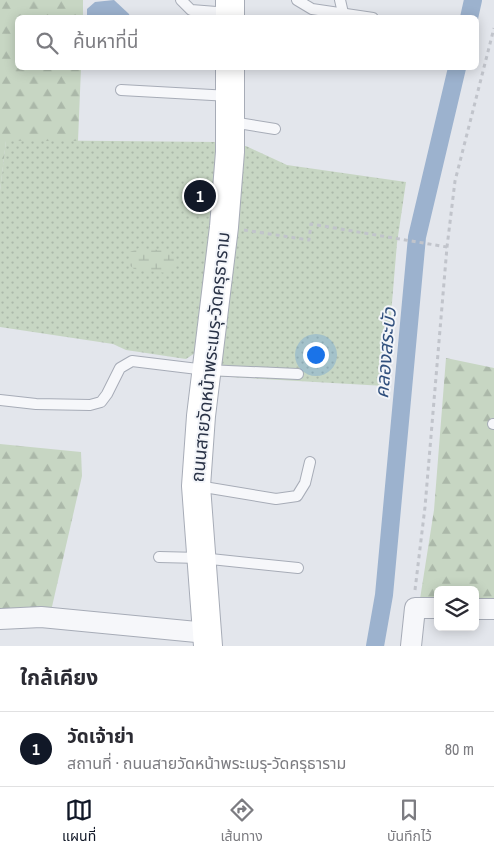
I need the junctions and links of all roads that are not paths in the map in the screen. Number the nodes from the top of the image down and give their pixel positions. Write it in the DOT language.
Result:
graph roads {
  1 [pos="181,0"];
  2 [pos="297,0"];
  3 [pos="340,0"];
  4 [pos="230,10"];
  5 [pos="342,13"];
  6 [pos="190,14"];
  7 [pos="354,15"];
  8 [pos="230,70"];
  9 [pos="121,90"];
  10 [pos="231,109"];
  11 [pos="275,130"];
  12 [pos="206,370"];
  13 [pos="298,374"];
  14 [pos="0,400"];
  15 [pos="310,462"];
  16 [pos="196,486"];
  17 [pos="159,557"];
  18 [pos="200,558"];
  19 [pos="298,568"];
  20 [pos="434,608"];
  21 [pos="479,609"];
  22 [pos="494,609"];
  23 [pos="0,619"];
  24 [pos="207,639"];
  25 [pos="411,646"];
  1 -- 6 [label="lane"];
  2 -- 5 [label="lane"];
  3 -- 5 [label="lane"];
  4 -- 6 [label="lane"];
  5 -- 7 [label="lane"];
  8 -- 10 [label="street, ถนนสายวัดหน้าพระเมรุ-วัดครุธาราม"];
  9 -- 10 [label="lane"];
  10 -- 11 [label="lane"];
  10 -- 12 [label="street, ถนนสายวัดหน้าพระเมรุ-วัดครุธาราม"];
  12 -- 13 [label="lane"];
  12 -- 14 [label="lane"];
  12 -- 16 [label="street, ถนนสายวัดหน้าพระเมรุ-วัดครุธาราม"];
  15 -- 16 [label="lane"];
  16 -- 18 [label="street, ถนนสายวัดหน้าพระเมรุ-วัดครุธาราม"];
  17 -- 18 [label="lane"];
  18 -- 19 [label="lane"];
  18 -- 24 [label="street, ถนนสายวัดหน้าพระเมรุ-วัดครุธาราม"];
  20 -- 25 [label="street"];
  21 -- 22 [label="street"];
  23 -- 24 [label="street"];
}
